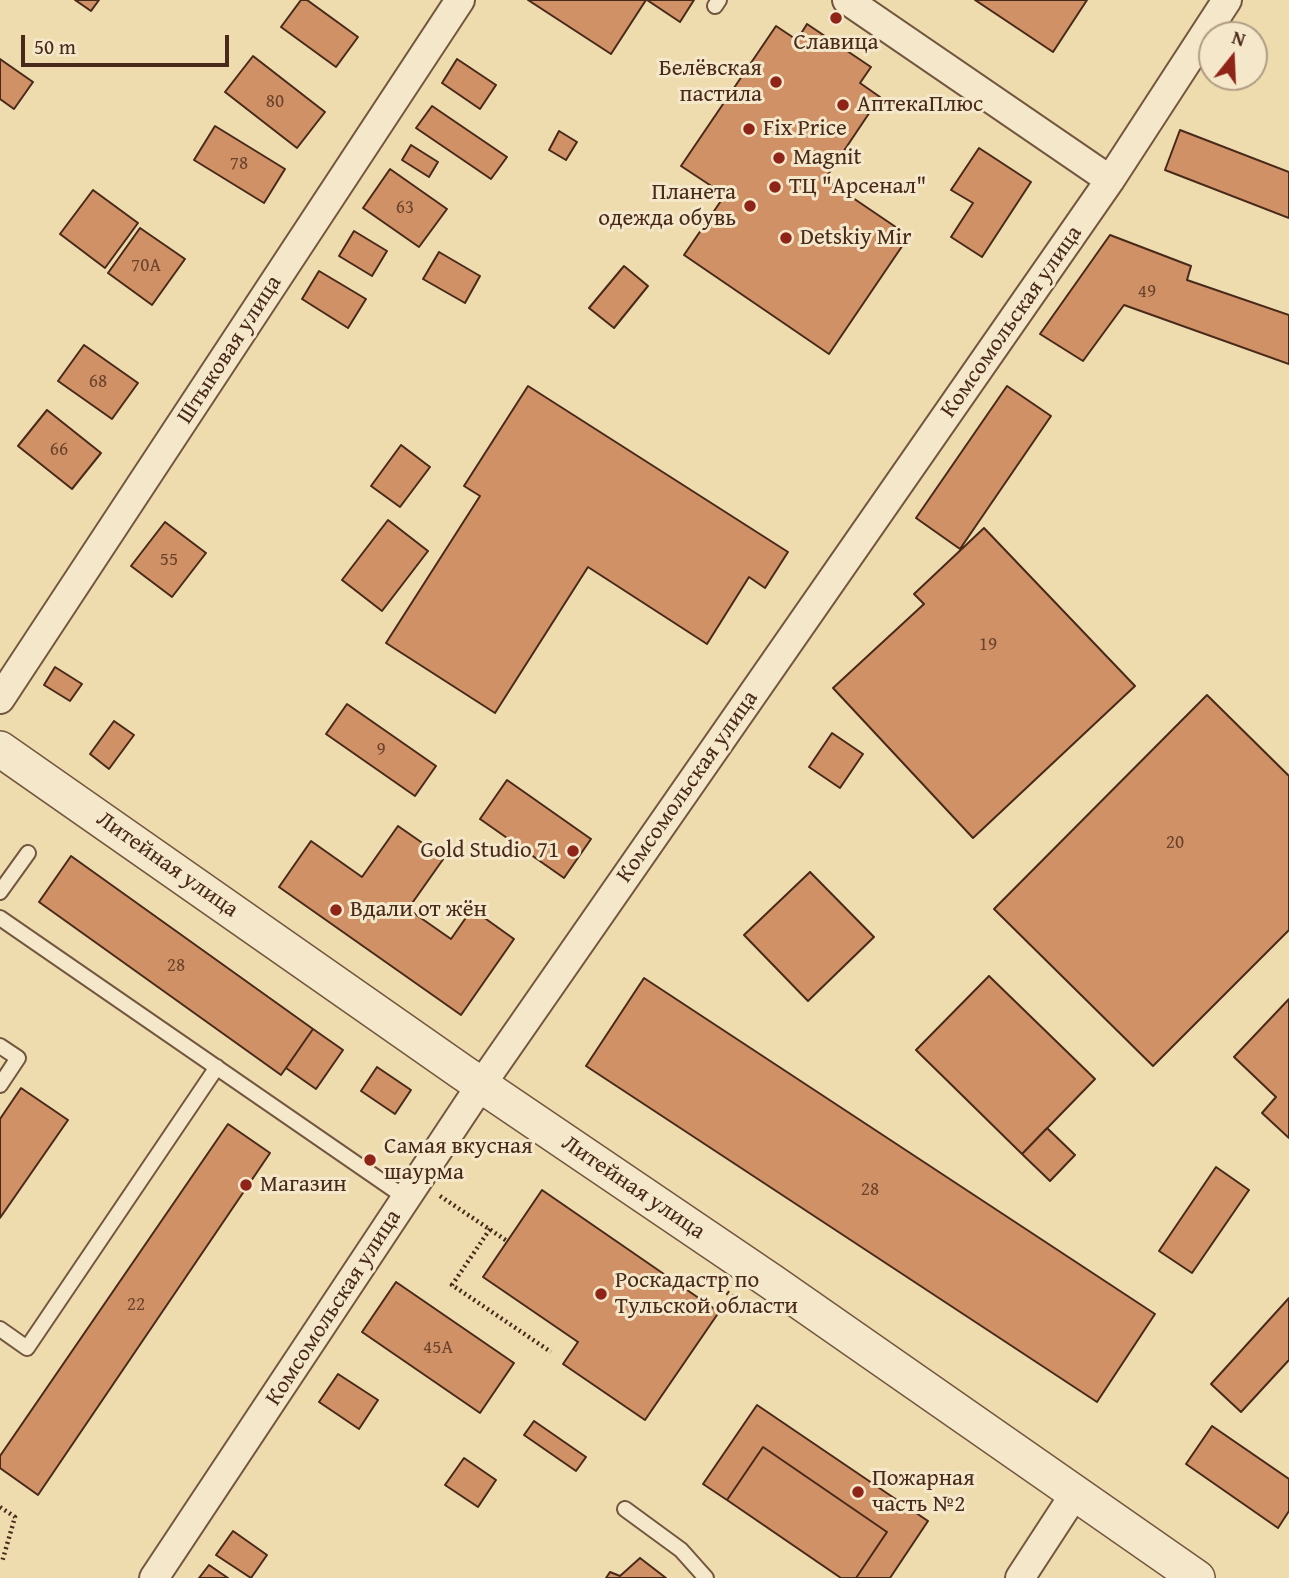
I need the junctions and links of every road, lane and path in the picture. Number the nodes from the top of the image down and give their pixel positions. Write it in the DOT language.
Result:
graph roads {
  1 [pos="460,0"];
  2 [pos="848,0"];
  3 [pos="1227,0"];
  4 [pos="1110,180"];
  5 [pos="0,699"];
  6 [pos="0,749"];
  7 [pos="28,853"];
  8 [pos="0,892"];
  9 [pos="0,918"];
  10 [pos="0,1046"];
  11 [pos="217,1067"];
  12 [pos="0,1085"];
  13 [pos="481,1085"];
  14 [pos="434,1191"];
  15 [pos="406,1198"];
  16 [pos="490,1229"];
  17 [pos="507,1241"];
  18 [pos="0,1329"];
  19 [pos="551,1352"];
  20 [pos="1076,1493"];
  21 [pos="0,1507"];
  22 [pos="625,1509"];
  23 [pos="2,1562"];
  24 [pos="154,1578"];
  25 [pos="706,1578"];
  26 [pos="1020,1578"];
  27 [pos="1198,1578"];
  1 -- 5 [label="street, Штыковая улица"];
  2 -- 4 [label="street"];
  3 -- 4 [label="street, Комсомольская улица"];
  4 -- 13 [label="street, Комсомольская улица"];
  6 -- 13 [label="street, Литейная улица"];
  7 -- 8 [label="lane"];
  9 -- 11 [label="lane"];
  10 -- 12 [label="lane"];
  11 -- 15 [label="lane"];
  11 -- 18 [label="lane"];
  13 -- 15 [label="street, Комсомольская улица"];
  13 -- 20 [label="street, Литейная улица"];
  14 -- 16 [label="path"];
  15 -- 24 [label="street, Комсомольская улица"];
  16 -- 17 [label="path"];
  16 -- 19 [label="path"];
  20 -- 26 [label="street"];
  20 -- 27 [label="street, Литейная улица"];
  21 -- 23 [label="path"];
  22 -- 25 [label="lane"];
}
